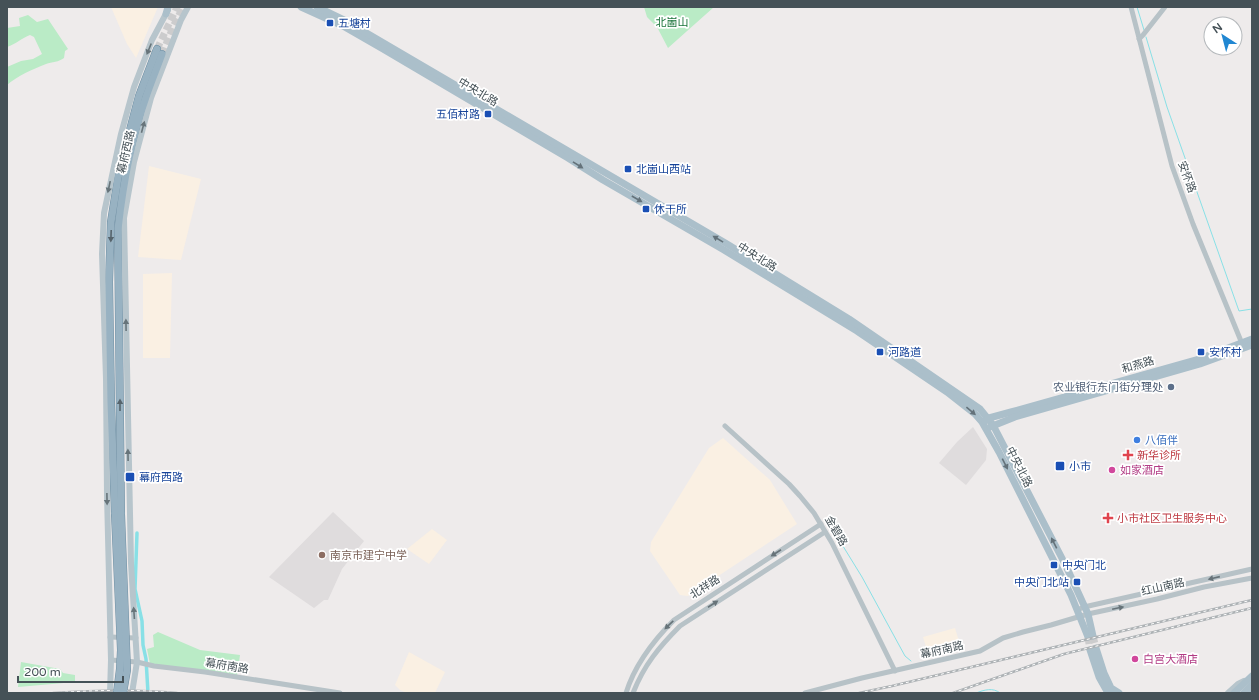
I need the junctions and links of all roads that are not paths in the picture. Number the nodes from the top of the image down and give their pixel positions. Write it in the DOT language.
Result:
graph roads {
  1 [pos="188,7"];
  2 [pos="301,7"];
  3 [pos="317,7"];
  4 [pos="1131,7"];
  5 [pos="1165,7"];
  6 [pos="168,9"];
  7 [pos="1139,39"];
  8 [pos="160,52"];
  9 [pos="1252,339"];
  10 [pos="1252,345"];
  11 [pos="1243,346"];
  12 [pos="986,420"];
  13 [pos="993,425"];
  14 [pos="725,426"];
  15 [pos="986,429"];
  16 [pos="118,514"];
  17 [pos="821,524"];
  18 [pos="825,532"];
  19 [pos="794,542"];
  20 [pos="798,548"];
  21 [pos="1252,569"];
  22 [pos="1252,578"];
  23 [pos="1080,611"];
  24 [pos="1088,614"];
  25 [pos="110,637"];
  26 [pos="136,638"];
  27 [pos="1093,649"];
  28 [pos="111,660"];
  29 [pos="138,662"];
  30 [pos="896,671"];
  31 [pos="1251,678"];
  32 [pos="1252,685"];
  33 [pos="1110,692"];
  34 [pos="110,693"];
  35 [pos="117,693"];
  36 [pos="123,693"];
  37 [pos="132,693"];
  38 [pos="340,693"];
  39 [pos="626,693"];
  40 [pos="633,693"];
  41 [pos="805,693"];
  42 [pos="1119,693"];
  43 [pos="1234,693"];
  44 [pos="1244,693"];
  26 -- 1 [label="main road, 幕府西路, one-way"];
  2 -- 12 [label="main road, 中央北路, one-way"];
  12 -- 3 [label="main road, 中央北路, one-way"];
  4 -- 7 [label="street, 安怀路"];
  5 -- 7 [label="street"];
  6 -- 25 [label="main road, 幕府西路, one-way"];
  7 -- 11 [label="street, 安怀路"];
  8 -- 16 [label="highway, 幕府西路"];
  9 -- 11 [label="main road, 和燕路"];
  10 -- 11 [label="main road, 和燕路"];
  11 -- 12 [label="main road, 和燕路"];
  11 -- 13 [label="main road, 和燕路"];
  12 -- 13 [label="main road, 中央北路"];
  12 -- 15 [label="main road, 中央北路"];
  13 -- 15 [label="main road, 和燕路"];
  23 -- 13 [label="main road, 中央北路, one-way"];
  14 -- 17 [label="street, 金碧路"];
  15 -- 23 [label="main road, 中央北路, one-way"];
  16 -- 35 [label="highway, 幕府西路, bridge"];
  16 -- 36 [label="highway, 幕府西路, bridge"];
  17 -- 18 [label="street, 金碧路"];
  17 -- 19 [label="street, 北祥路"];
  18 -- 20 [label="street, 北祥路"];
  18 -- 30 [label="street, 金碧路"];
  19 -- 20 [label="street"];
  19 -- 39 [label="street, 北祥路, one-way"];
  40 -- 20 [label="street, 北祥路, one-way"];
  21 -- 23 [label="street, 幕府南路, one-way"];
  24 -- 22 [label="street, 红山南路, one-way"];
  23 -- 24 [label="main road, 中央北路"];
  23 -- 24 [label="main road, 中央北路"];
  23 -- 30 [label="street, 幕府南路"];
  25 -- 26 [label="street"];
  25 -- 28 [label="main road, 幕府西路"];
  26 -- 29 [label="main road, 幕府西路"];
  27 -- 33 [label="main road"];
  28 -- 29 [label="street, 幕府南路"];
  28 -- 34 [label="main road, 幕府西路"];
  29 -- 37 [label="main road, 幕府西路"];
  29 -- 38 [label="street, 幕府南路"];
  30 -- 41 [label="street, 幕府南路"];
  31 -- 43 [label="main road"];
  32 -- 44 [label="main road"];
  33 -- 42 [label="main road"];
}
